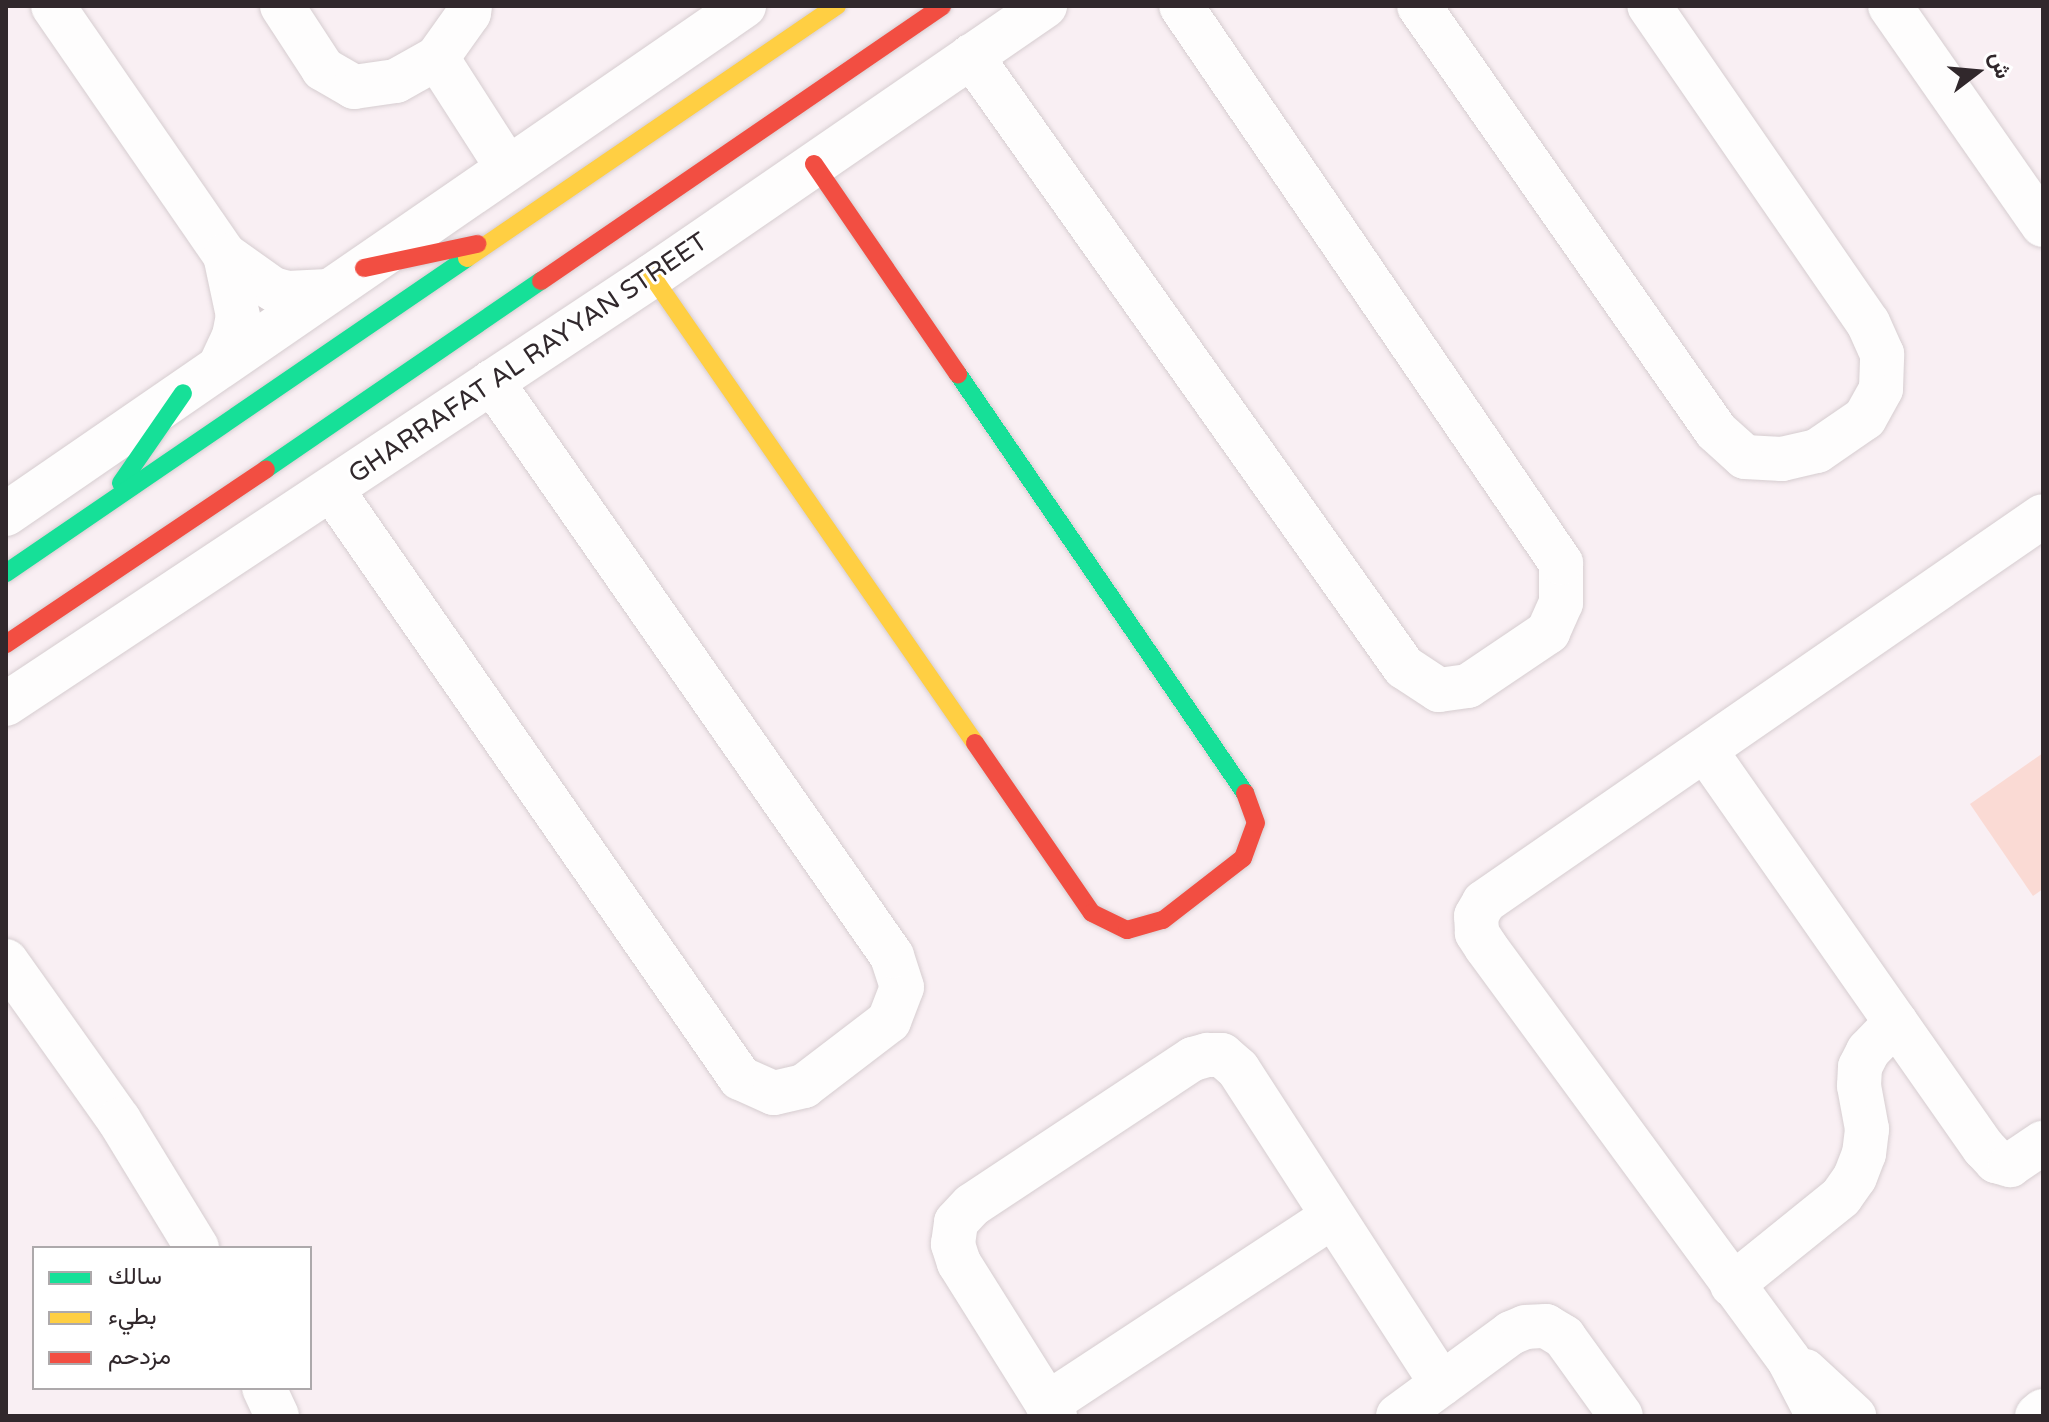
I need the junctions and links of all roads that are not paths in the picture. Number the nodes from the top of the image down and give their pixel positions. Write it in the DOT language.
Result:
graph roads {
  1 [pos="53,6"];
  2 [pos="282,6"];
  3 [pos="470,6"];
  4 [pos="691,6"];
  5 [pos="744,6"];
  6 [pos="837,6"];
  7 [pos="942,6"];
  8 [pos="1045,6"];
  9 [pos="1181,6"];
  10 [pos="1419,6"];
  11 [pos="1649,6"];
  12 [pos="1890,6"];
  13 [pos="673,56"];
  14 [pos="971,56"];
  15 [pos="437,58"];
  16 [pos="814,164"];
  17 [pos="507,167"];
  18 [pos="2043,225"];
  19 [pos="499,239"];
  20 [pos="225,255"];
  21 [pos="652,276"];
  22 [pos="346,280"];
  23 [pos="220,366"];
  24 [pos="492,382"];
  25 [pos="183,393"];
  26 [pos="332,490"];
  27 [pos="106,505"];
  28 [pos="6,514"];
  29 [pos="2043,516"];
  30 [pos="6,573"];
  31 [pos="31,626"];
  32 [pos="6,644"];
  33 [pos="9,684"];
  34 [pos="1705,750"];
  35 [pos="6,961"];
  36 [pos="1896,1022"];
  37 [pos="2043,1143"];
  38 [pos="1332,1217"];
  39 [pos="196,1246"];
  40 [pos="1732,1285"];
  41 [pos="1789,1360"];
  42 [pos="1442,1384"];
  43 [pos="265,1390"];
  44 [pos="1051,1410"];
  45 [pos="2043,1411"];
  46 [pos="277,1416"];
  47 [pos="1398,1416"];
  48 [pos="1621,1416"];
  49 [pos="1818,1416"];
  50 [pos="1854,1416"];
  51 [pos="2037,1416"];
  1 -- 20 [label="street"];
  2 -- 15 [label="street"];
  3 -- 15 [label="street"];
  4 -- 13 [label="street"];
  5 -- 13 [label="street"];
  6 -- 19 [label="main road"];
  7 -- 31 [label="main road, GHARRAFAT AL RAYYAN STREET"];
  8 -- 14 [label="street, GHARRAFAT AL RAYYAN STREET"];
  9 -- 14 [label="street"];
  10 -- 11 [label="street"];
  12 -- 18 [label="street"];
  13 -- 17 [label="street"];
  14 -- 16 [label="street, GHARRAFAT AL RAYYAN STREET"];
  15 -- 17 [label="street"];
  16 -- 21 [label="street, GHARRAFAT AL RAYYAN STREET"];
  16 -- 21 [label="main road"];
  17 -- 22 [label="street"];
  19 -- 22 [label="main road"];
  19 -- 27 [label="main road"];
  20 -- 22 [label="street"];
  20 -- 23 [label="street"];
  21 -- 24 [label="street, GHARRAFAT AL RAYYAN STREET"];
  22 -- 23 [label="street"];
  23 -- 25 [label="street"];
  24 -- 26 [label="street, GHARRAFAT AL RAYYAN STREET"];
  24 -- 26 [label="street"];
  25 -- 27 [label="main road"];
  25 -- 28 [label="street"];
  26 -- 33 [label="street, GHARRAFAT AL RAYYAN STREET"];
  27 -- 30 [label="main road"];
  29 -- 34 [label="street"];
  31 -- 32 [label="main road, GHARRAFAT AL RAYYAN STREET"];
  31 -- 33 [label="main road"];
  34 -- 36 [label="street"];
  34 -- 40 [label="street"];
  35 -- 39 [label="street"];
  36 -- 37 [label="street"];
  36 -- 40 [label="street"];
  38 -- 42 [label="street"];
  38 -- 44 [label="street"];
  38 -- 44 [label="street"];
  40 -- 41 [label="street"];
  41 -- 49 [label="street"];
  41 -- 50 [label="street"];
  42 -- 47 [label="street"];
  42 -- 48 [label="street"];
  43 -- 46 [label="street"];
  45 -- 51 [label="street"];
}
